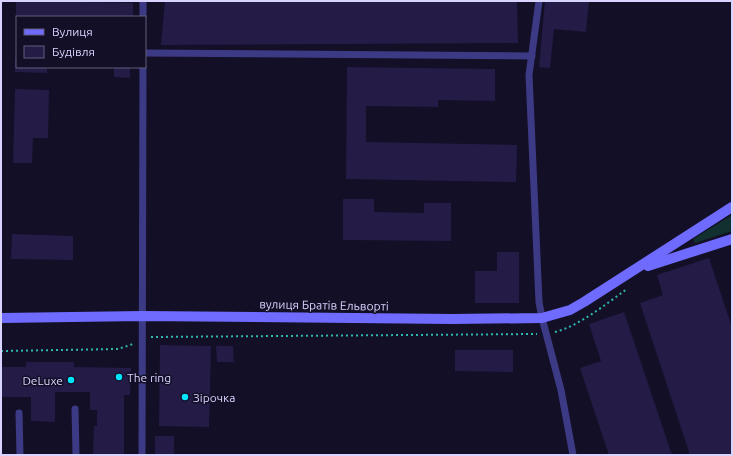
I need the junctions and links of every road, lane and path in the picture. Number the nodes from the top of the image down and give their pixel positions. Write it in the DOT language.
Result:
graph roads {
  1 [pos="143,1"];
  2 [pos="539,1"];
  3 [pos="143,16"];
  4 [pos="146,53"];
  5 [pos="532,56"];
  6 [pos="143,68"];
  7 [pos="732,207"];
  8 [pos="732,239"];
  9 [pos="634,270"];
  10 [pos="143,316"];
  11 [pos="1,318"];
  12 [pos="542,318"];
  13 [pos="75,409"];
  14 [pos="19,413"];
  15 [pos="20,455"];
  16 [pos="76,455"];
  17 [pos="142,455"];
  18 [pos="573,455"];
  1 -- 3 [label="lane"];
  2 -- 5 [label="lane"];
  4 -- 5 [label="lane"];
  5 -- 12 [label="lane"];
  6 -- 10 [label="lane"];
  7 -- 9 [label="main road, вулиця Братів Ельворті"];
  8 -- 9 [label="main road, вулиця Братів Ельворті"];
  9 -- 12 [label="main road, вулиця Братів Ельворті"];
  10 -- 11 [label="main road, вулиця Братів Ельворті"];
  10 -- 12 [label="main road, вулиця Братів Ельворті"];
  10 -- 17 [label="lane"];
  12 -- 18 [label="lane"];
  13 -- 16 [label="lane"];
  14 -- 15 [label="lane"];
}
